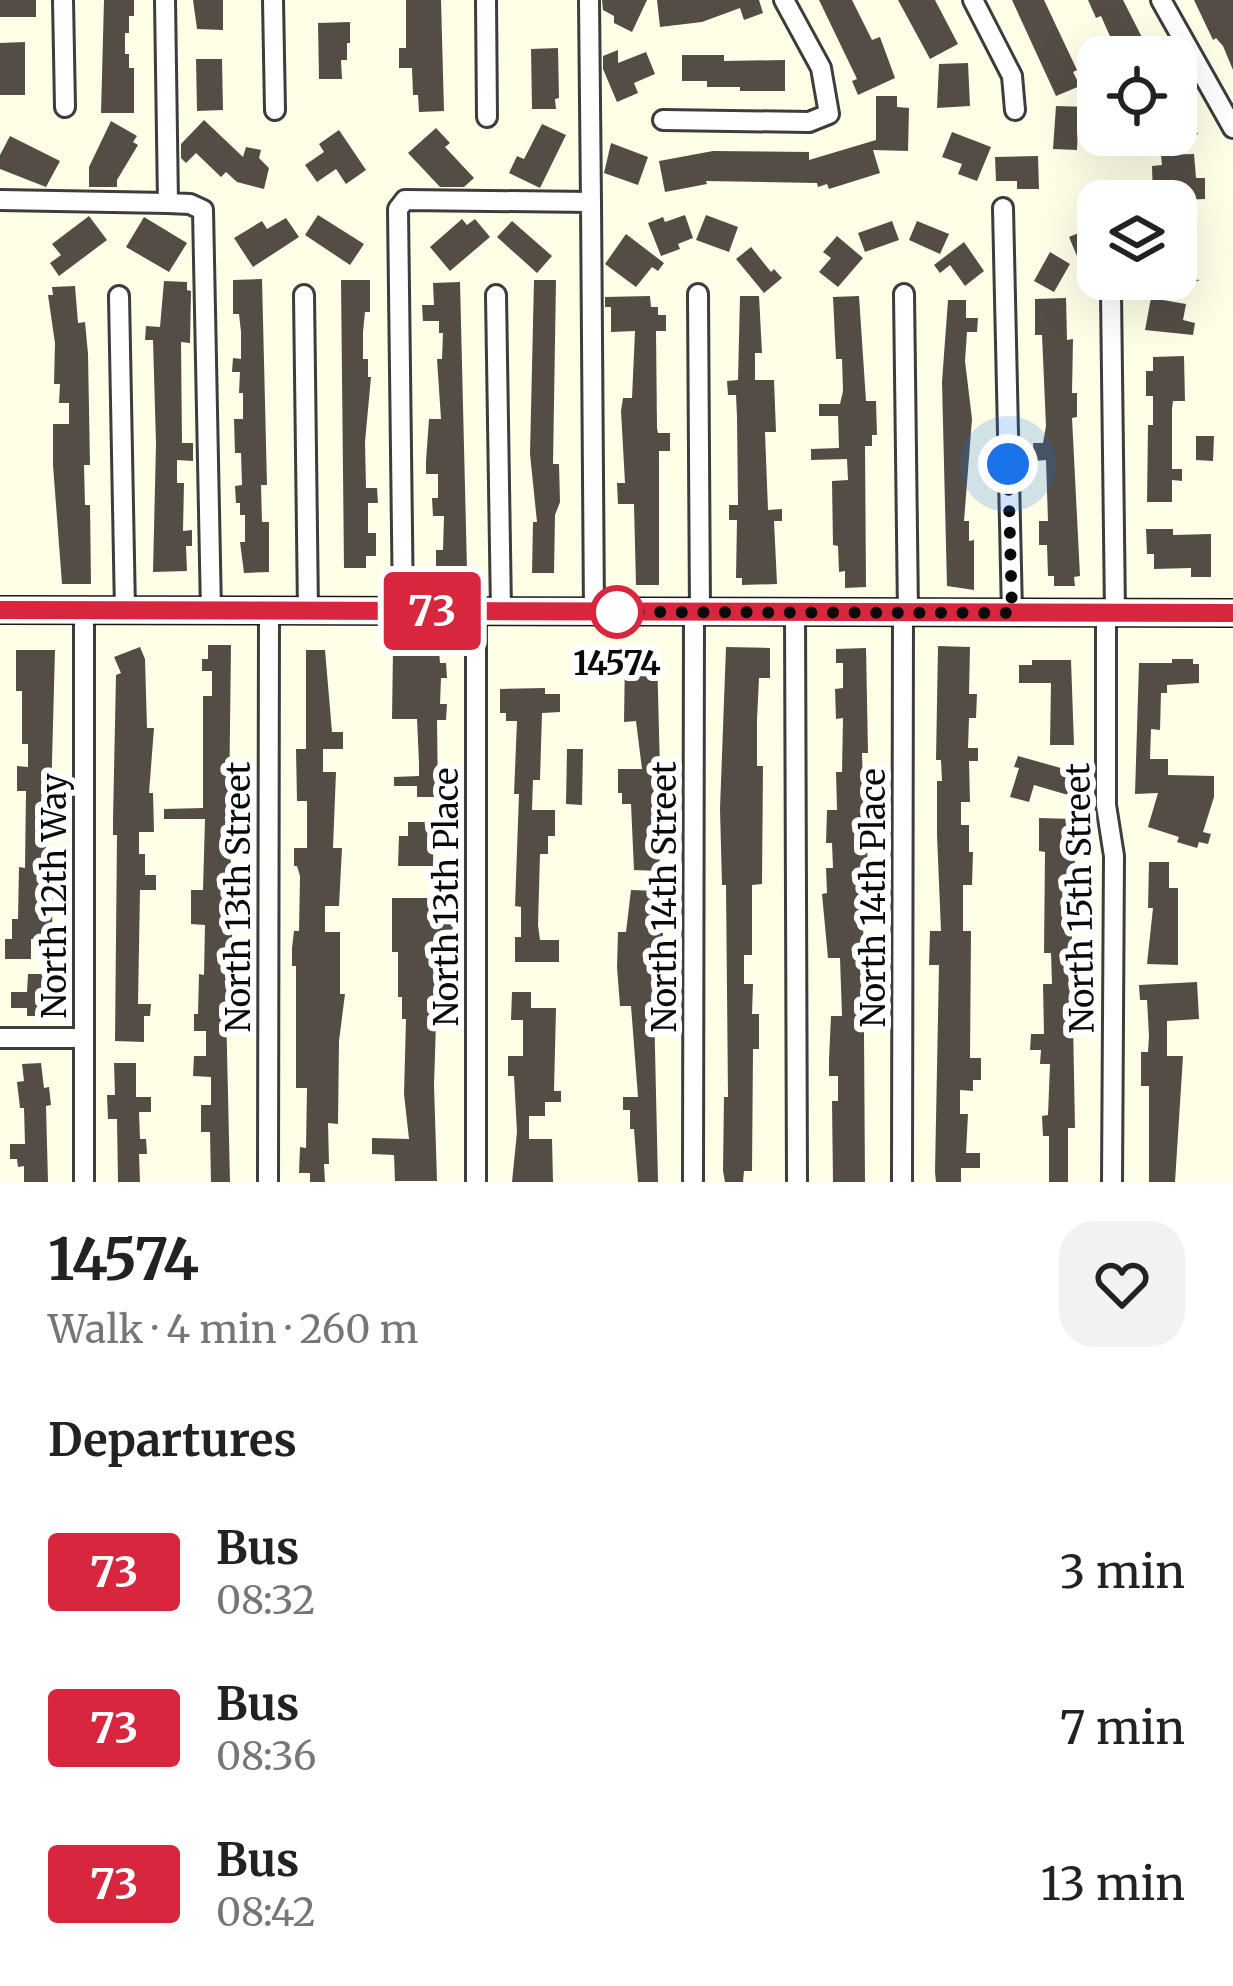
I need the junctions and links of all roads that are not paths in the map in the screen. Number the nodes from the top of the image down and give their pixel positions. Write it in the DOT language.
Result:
graph roads {
  1 [pos="63,0"];
  2 [pos="165,0"];
  3 [pos="273,0"];
  4 [pos="486,0"];
  5 [pos="589,0"];
  6 [pos="784,0"];
  7 [pos="973,0"];
  8 [pos="1161,0"];
  9 [pos="65,107"];
  10 [pos="275,110"];
  11 [pos="1015,110"];
  12 [pos="487,117"];
  13 [pos="663,120"];
  14 [pos="1233,128"];
  15 [pos="0,200"];
  16 [pos="591,202"];
  17 [pos="168,203"];
  18 [pos="1003,208"];
  19 [pos="904,293"];
  20 [pos="698,294"];
  21 [pos="304,295"];
  22 [pos="496,295"];
  23 [pos="119,296"];
  24 [pos="1111,300"];
  25 [pos="0,610"];
  26 [pos="84,611"];
  27 [pos="125,611"];
  28 [pos="211,611"];
  29 [pos="268,611"];
  30 [pos="308,611"];
  31 [pos="403,611"];
  32 [pos="488,611"];
  33 [pos="594,612"];
  34 [pos="697,613"];
  35 [pos="1012,613"];
  36 [pos="1111,613"];
  37 [pos="1233,613"];
  38 [pos="795,614"];
  39 [pos="906,614"];
  40 [pos="0,1038"];
  41 [pos="83,1038"];
  42 [pos="84,1182"];
  43 [pos="268,1182"];
  44 [pos="476,1182"];
  45 [pos="693,1182"];
  46 [pos="797,1182"];
  47 [pos="902,1182"];
  48 [pos="1112,1182"];
  1 -- 9 [label="street"];
  2 -- 17 [label="street"];
  3 -- 10 [label="street"];
  4 -- 12 [label="street"];
  5 -- 16 [label="street"];
  6 -- 13 [label="street"];
  7 -- 11 [label="street"];
  8 -- 14 [label="street"];
  15 -- 17 [label="street"];
  16 -- 31 [label="street"];
  16 -- 33 [label="street"];
  17 -- 28 [label="street"];
  18 -- 35 [label="street"];
  19 -- 39 [label="street, North 14th Place"];
  20 -- 34 [label="street, North 14th Street"];
  21 -- 30 [label="street"];
  22 -- 32 [label="street, North 13th Place"];
  23 -- 27 [label="street"];
  24 -- 36 [label="street, North 15th Street"];
  25 -- 26 [label="main road"];
  26 -- 27 [label="main road"];
  26 -- 41 [label="street, North 12th Way"];
  27 -- 28 [label="main road"];
  28 -- 29 [label="main road"];
  29 -- 30 [label="main road"];
  29 -- 43 [label="street, North 13th Street"];
  30 -- 31 [label="main road"];
  31 -- 32 [label="main road"];
  32 -- 33 [label="main road"];
  32 -- 44 [label="street, North 13th Place"];
  33 -- 34 [label="main road"];
  34 -- 38 [label="main road"];
  34 -- 45 [label="street, North 14th Street"];
  35 -- 36 [label="main road"];
  35 -- 39 [label="main road"];
  36 -- 37 [label="main road"];
  36 -- 48 [label="street, North 15th Street"];
  38 -- 39 [label="main road"];
  38 -- 46 [label="street"];
  39 -- 47 [label="street, North 14th Place"];
  40 -- 41 [label="street"];
  41 -- 42 [label="street, North 12th Way"];
}
